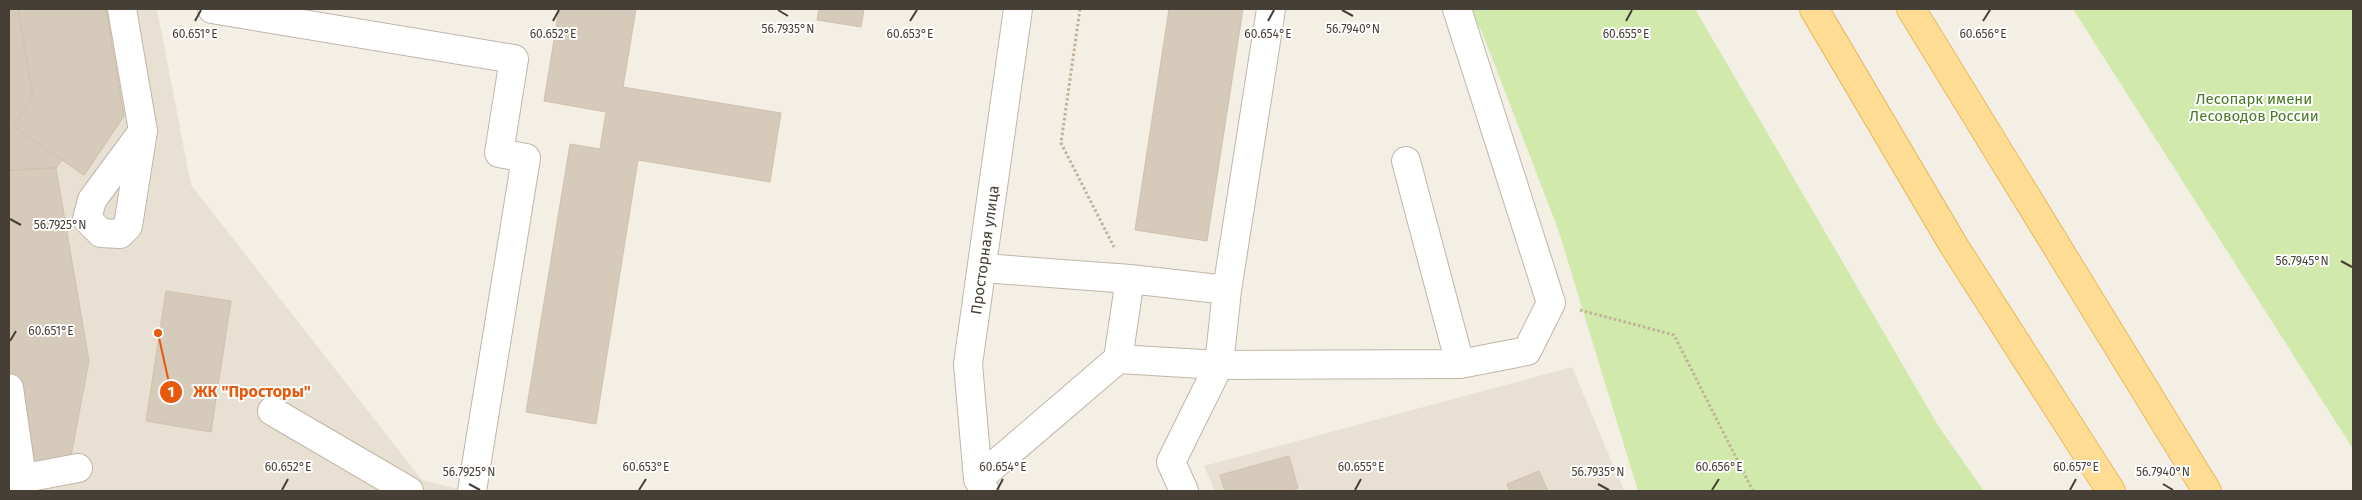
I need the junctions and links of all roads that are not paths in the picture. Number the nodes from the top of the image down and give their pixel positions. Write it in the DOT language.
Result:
graph roads {
  1 [pos="122,9"];
  2 [pos="212,9"];
  3 [pos="1018,9"];
  4 [pos="1271,9"];
  5 [pos="1457,9"];
  6 [pos="1814,9"];
  7 [pos="1911,9"];
  8 [pos="143,131"];
  9 [pos="1406,162"];
  10 [pos="983,268"];
  11 [pos="1130,279"];
  12 [pos="1227,290"];
  13 [pos="1118,359"];
  14 [pos="1460,364"];
  15 [pos="1219,365"];
  16 [pos="9,388"];
  17 [pos="272,411"];
  18 [pos="78,468"];
  19 [pos="15,480"];
  20 [pos="982,485"];
  21 [pos="409,491"];
  22 [pos="472,491"];
  23 [pos="1184,491"];
  24 [pos="2111,491"];
  25 [pos="2207,491"];
  1 -- 8 [label="street"];
  2 -- 22 [label="street"];
  3 -- 10 [label="street, Просторная улица"];
  4 -- 12 [label="street"];
  5 -- 14 [label="street"];
  6 -- 24 [label="main road"];
  7 -- 25 [label="main road"];
  9 -- 14 [label="street"];
  10 -- 11 [label="street"];
  10 -- 20 [label="street, Просторная улица"];
  11 -- 12 [label="street"];
  11 -- 13 [label="street"];
  12 -- 15 [label="street"];
  13 -- 15 [label="street"];
  13 -- 20 [label="street"];
  14 -- 15 [label="street"];
  15 -- 23 [label="street"];
  16 -- 19 [label="street"];
  17 -- 21 [label="street"];
  18 -- 19 [label="street"];
}
